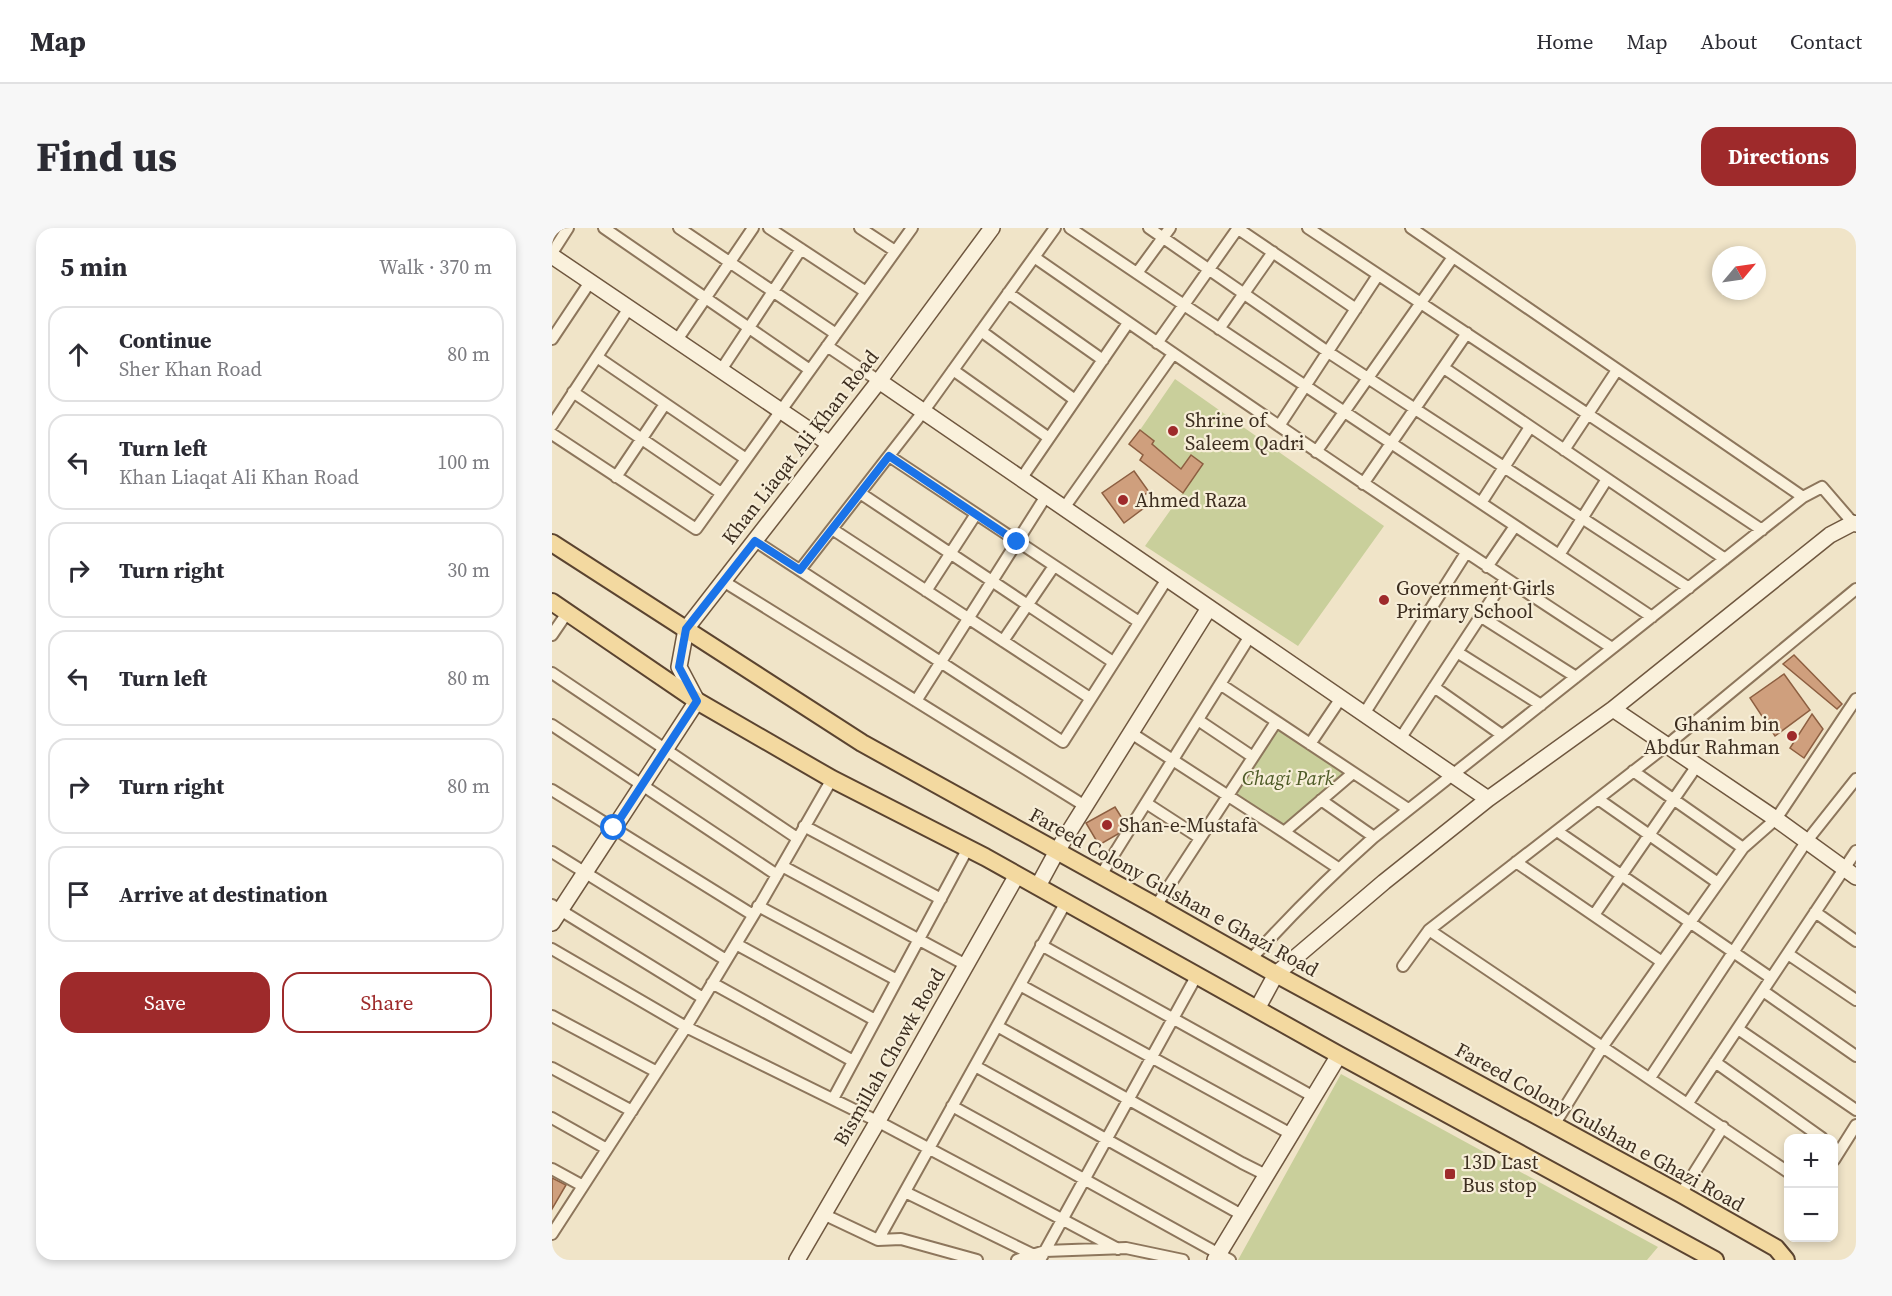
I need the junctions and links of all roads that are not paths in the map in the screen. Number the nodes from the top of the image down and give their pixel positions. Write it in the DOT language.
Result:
graph roads {
  1 [pos="568,228"];
  2 [pos="604,228"];
  3 [pos="679,228"];
  4 [pos="753,228"];
  5 [pos="769,228"];
  6 [pos="860,228"];
  7 [pos="912,228"];
  8 [pos="992,228"];
  9 [pos="1055,228"];
  10 [pos="1071,228"];
  11 [pos="1149,228"];
  12 [pos="1238,228"];
  13 [pos="1308,228"];
  14 [pos="1411,228"];
  15 [pos="781,231"];
  16 [pos="1166,233"];
  17 [pos="801,249"];
  18 [pos="895,251"];
  19 [pos="1273,252"];
  20 [pos="552,255"];
  21 [pos="1034,257"];
  22 [pos="1453,257"];
  23 [pos="730,262"];
  24 [pos="1209,270"];
  25 [pos="1137,273"];
  26 [pos="1378,275"];
  27 [pos="590,282"];
  28 [pos="773,291"];
  29 [pos="866,291"];
  30 [pos="1008,293"];
  31 [pos="1244,293"];
  32 [pos="705,298"];
  33 [pos="1421,303"];
  34 [pos="1184,305"];
  35 [pos="629,308"];
  36 [pos="1356,309"];
  37 [pos="1128,323"];
  38 [pos="749,328"];
  39 [pos="1219,329"];
  40 [pos="981,331"];
  41 [pos="1467,333"];
  42 [pos="836,334"];
  43 [pos="552,339"];
  44 [pos="676,340"];
  45 [pos="1157,343"];
  46 [pos="827,346"];
  47 [pos="1328,352"];
  48 [pos="1173,354"];
  49 [pos="597,357"];
  50 [pos="1103,360"];
  51 [pos="1444,368"];
  52 [pos="1617,369"];
  53 [pos="722,370"];
  54 [pos="810,370"];
  55 [pos="953,370"];
  56 [pos="1368,378"];
  57 [pos="879,381"];
  58 [pos="1305,386"];
  59 [pos="573,392"];
  60 [pos="1076,400"];
  61 [pos="665,404"];
  62 [pos="1415,409"];
  63 [pos="781,410"];
  64 [pos="924,412"];
  65 [pos="1344,412"];
  66 [pos="1587,414"];
  67 [pos="552,425"];
  68 [pos="1279,426"];
  69 [pos="1530,427"];
  70 [pos="552,434"];
  71 [pos="1049,438"];
  72 [pos="642,439"];
  73 [pos="830,444"];
  74 [pos="1392,444"];
  75 [pos="1564,450"];
  76 [pos="1316,452"];
  77 [pos="889,456"];
  78 [pos="746,459"];
  79 [pos="1504,467"];
  80 [pos="616,477"];
  81 [pos="1021,479"];
  82 [pos="1607,479"];
  83 [pos="1363,484"];
  84 [pos="721,493"];
  85 [pos="860,493"];
  86 [pos="1046,496"];
  87 [pos="1803,497"];
  88 [pos="1481,503"];
  89 [pos="1064,508"];
  90 [pos="976,514"];
  91 [pos="1583,518"];
  92 [pos="1854,524"];
  93 [pos="1515,526"];
  94 [pos="832,529"];
  95 [pos="1762,530"];
  96 [pos="755,541"];
  97 [pos="1017,542"];
  98 [pos="552,543"];
  99 [pos="1466,553"];
  100 [pos="951,554"];
  101 [pos="1559,555"];
  102 [pos="1725,559"];
  103 [pos="1054,566"];
  104 [pos="1487,567"];
  105 [pos="800,570"];
  106 [pos="1167,579"];
  107 [pos="1505,579"];
  108 [pos="723,581"];
  109 [pos="992,581"];
  110 [pos="1689,588"];
  111 [pos="1856,589"];
  112 [pos="926,591"];
  113 [pos="552,602"];
  114 [pos="1027,605"];
  115 [pos="1209,608"];
  116 [pos="567,613"];
  117 [pos="1480,616"];
  118 [pos="1652,617"];
  119 [pos="969,618"];
  120 [pos="1139,622"];
  121 [pos="686,629"];
  122 [pos="552,635"];
  123 [pos="1250,636"];
  124 [pos="1003,641"];
  125 [pos="1612,648"];
  126 [pos="1457,652"];
  127 [pos="941,662"];
  128 [pos="1113,662"];
  129 [pos="552,673"];
  130 [pos="1576,677"];
  131 [pos="1220,684"];
  132 [pos="1434,687"];
  133 [pos="1090,698"];
  134 [pos="1341,698"];
  135 [pos="1856,699"];
  136 [pos="697,701"];
  137 [pos="916,701"];
  138 [pos="1540,705"];
  139 [pos="1613,709"];
  140 [pos="1364,714"];
  141 [pos="1198,720"];
  142 [pos="1276,722"];
  143 [pos="552,725"];
  144 [pos="1131,734"];
  145 [pos="1502,735"];
  146 [pos="1400,739"];
  147 [pos="1310,744"];
  148 [pos="1666,746"];
  149 [pos="665,749"];
  150 [pos="1253,758"];
  151 [pos="1173,760"];
  152 [pos="1696,767"];
  153 [pos="1633,771"];
  154 [pos="1353,773"];
  155 [pos="1453,775"];
  156 [pos="832,778"];
  157 [pos="1856,779"];
  158 [pos="642,785"];
  159 [pos="552,790"];
  160 [pos="1228,796"];
  161 [pos="1488,799"];
  162 [pos="1598,799"];
  163 [pos="1322,800"];
  164 [pos="1674,800"];
  165 [pos="1146,803"];
  166 [pos="1085,806"];
  167 [pos="1408,809"];
  168 [pos="1776,819"];
  169 [pos="804,826"];
  170 [pos="614,828"];
  171 [pos="1557,831"];
  172 [pos="1284,832"];
  173 [pos="1649,835"];
  174 [pos="1374,837"];
  175 [pos="797,838"];
  176 [pos="1200,838"];
  177 [pos="1806,842"];
  178 [pos="968,848"];
  179 [pos="1743,848"];
  180 [pos="1057,851"];
  181 [pos="1856,851"];
  182 [pos="552,852"];
  183 [pos="1516,862"];
  184 [pos="1338,868"];
  185 [pos="779,870"];
  186 [pos="585,872"];
  187 [pos="1850,873"];
  188 [pos="1017,874"];
  189 [pos="1101,875"];
  190 [pos="1622,876"];
  191 [pos="1718,883"];
  192 [pos="1038,886"];
  193 [pos="941,899"];
  194 [pos="1065,902"];
  195 [pos="1156,906"];
  196 [pos="756,911"];
  197 [pos="1815,912"];
  198 [pos="555,913"];
  199 [pos="1594,915"];
  200 [pos="1690,923"];
  201 [pos="1430,930"];
  202 [pos="919,940"];
  203 [pos="1856,940"];
  204 [pos="736,944"];
  205 [pos="1041,945"];
  206 [pos="552,949"];
  207 [pos="1734,952"];
  208 [pos="1788,954"];
  209 [pos="1251,959"];
  210 [pos="726,960"];
  211 [pos="1662,962"];
  212 [pos="966,965"];
  213 [pos="1403,966"];
  214 [pos="1276,974"];
  215 [pos="1197,975"];
  216 [pos="1771,978"];
  217 [pos="897,980"];
  218 [pos="712,983"];
  219 [pos="1020,985"];
  220 [pos="1763,991"];
  221 [pos="703,998"];
  222 [pos="1856,1000"];
  223 [pos="1257,1009"];
  224 [pos="552,1016"];
  225 [pos="1173,1018"];
  226 [pos="875,1020"];
  227 [pos="997,1026"];
  228 [pos="686,1027"];
  229 [pos="1738,1029"];
  230 [pos="1603,1046"];
  231 [pos="1339,1055"];
  232 [pos="1856,1056"];
  233 [pos="1152,1057"];
  234 [pos="853,1061"];
  235 [pos="1715,1062"];
  236 [pos="975,1066"];
  237 [pos="552,1068"];
  238 [pos="657,1072"];
  239 [pos="1650,1078"];
  240 [pos="1314,1096"];
  241 [pos="832,1099"];
  242 [pos="1128,1100"];
  243 [pos="1688,1103"];
  244 [pos="952,1106"];
  245 [pos="1856,1110"];
  246 [pos="632,1111"];
  247 [pos="552,1118"];
  248 [pos="877,1121"];
  249 [pos="1554,1125"];
  250 [pos="1856,1125"];
  251 [pos="1723,1127"];
  252 [pos="1291,1134"];
  253 [pos="1816,1134"];
  254 [pos="1107,1139"];
  255 [pos="607,1149"];
  256 [pos="929,1149"];
  257 [pos="1838,1149"];
  258 [pos="552,1169"];
  259 [pos="1784,1169"];
  260 [pos="1266,1175"];
  261 [pos="1085,1179"];
  262 [pos="583,1186"];
  263 [pos="905,1192"];
  264 [pos="1681,1194"];
  265 [pos="824,1214"];
  266 [pos="1242,1215"];
  267 [pos="1062,1219"];
  268 [pos="552,1234"];
  269 [pos="878,1240"];
  270 [pos="1118,1249"];
  271 [pos="1040,1255"];
  272 [pos="1221,1258"];
  273 [pos="796,1260"];
  274 [pos="977,1260"];
  275 [pos="1017,1260"];
  276 [pos="1183,1260"];
  277 [pos="1715,1260"];
  278 [pos="1786,1260"];
  1 -- 20 [label="street"];
  2 -- 32 [label="street"];
  3 -- 23 [label="street"];
  4 -- 23 [label="street"];
  5 -- 15 [label="street"];
  6 -- 18 [label="street"];
  7 -- 18 [label="street"];
  8 -- 57 [label="street, Khan Liaqat Ali Khan Road"];
  9 -- 21 [label="street"];
  10 -- 25 [label="street"];
  11 -- 16 [label="street"];
  12 -- 19 [label="street"];
  12 -- 24 [label="street"];
  13 -- 26 [label="street"];
  14 -- 22 [label="street"];
  15 -- 17 [label="street"];
  16 -- 24 [label="street"];
  16 -- 25 [label="street"];
  17 -- 28 [label="street"];
  17 -- 29 [label="street"];
  18 -- 29 [label="street"];
  19 -- 31 [label="street"];
  19 -- 36 [label="street"];
  20 -- 27 [label="street"];
  21 -- 30 [label="street"];
  21 -- 37 [label="street"];
  22 -- 33 [label="street"];
  22 -- 52 [label="street"];
  23 -- 28 [label="street"];
  23 -- 32 [label="street"];
  24 -- 31 [label="street"];
  24 -- 34 [label="street"];
  25 -- 34 [label="street"];
  26 -- 33 [label="street"];
  26 -- 36 [label="street"];
  27 -- 35 [label="street"];
  27 -- 43 [label="street"];
  28 -- 38 [label="street"];
  28 -- 42 [label="street"];
  29 -- 42 [label="street"];
  30 -- 40 [label="street"];
  30 -- 50 [label="street"];
  31 -- 39 [label="street"];
  31 -- 47 [label="street"];
  32 -- 38 [label="street"];
  32 -- 44 [label="street"];
  33 -- 41 [label="street"];
  33 -- 56 [label="street"];
  34 -- 39 [label="street"];
  34 -- 45 [label="street"];
  35 -- 44 [label="street"];
  35 -- 49 [label="street"];
  36 -- 47 [label="street"];
  37 -- 45 [label="street"];
  37 -- 50 [label="street"];
  38 -- 53 [label="street"];
  38 -- 54 [label="street"];
  39 -- 58 [label="street"];
  40 -- 55 [label="street"];
  40 -- 60 [label="street"];
  41 -- 51 [label="street"];
  41 -- 66 [label="street"];
  42 -- 46 [label="street"];
  44 -- 53 [label="street"];
  45 -- 48 [label="street"];
  46 -- 54 [label="street"];
  46 -- 57 [label="street"];
  47 -- 56 [label="street"];
  47 -- 58 [label="street"];
  48 -- 68 [label="street"];
  48 -- 89 [label="street"];
  49 -- 59 [label="street"];
  49 -- 61 [label="street"];
  50 -- 60 [label="street"];
  51 -- 62 [label="street"];
  51 -- 69 [label="street"];
  52 -- 66 [label="street"];
  52 -- 87 [label="street"];
  53 -- 63 [label="street"];
  54 -- 63 [label="street"];
  55 -- 64 [label="street"];
  55 -- 71 [label="street"];
  56 -- 62 [label="street"];
  56 -- 65 [label="street"];
  57 -- 64 [label="street"];
  57 -- 73 [label="street, Khan Liaqat Ali Khan Road"];
  58 -- 65 [label="street"];
  58 -- 68 [label="street"];
  59 -- 67 [label="street"];
  59 -- 72 [label="street"];
  60 -- 71 [label="street"];
  61 -- 72 [label="street"];
  61 -- 78 [label="street"];
  62 -- 74 [label="street"];
  62 -- 79 [label="street"];
  63 -- 73 [label="street"];
  63 -- 78 [label="street"];
  64 -- 77 [label="street"];
  64 -- 81 [label="street"];
  65 -- 74 [label="street"];
  65 -- 76 [label="street"];
  66 -- 75 [label="street"];
  66 -- 95 [label="street"];
  68 -- 76 [label="street"];
  69 -- 75 [label="street"];
  69 -- 79 [label="street"];
  70 -- 80 [label="street"];
  71 -- 81 [label="street"];
  72 -- 80 [label="street"];
  72 -- 84 [label="street"];
  73 -- 96 [label="street, Khan Liaqat Ali Khan Road"];
  74 -- 83 [label="street"];
  74 -- 88 [label="street"];
  75 -- 82 [label="street"];
  76 -- 83 [label="street"];
  77 -- 85 [label="street"];
  77 -- 90 [label="street"];
  78 -- 84 [label="street"];
  79 -- 88 [label="street"];
  79 -- 91 [label="street"];
  80 -- 84 [label="street"];
  81 -- 86 [label="street"];
  82 -- 91 [label="street"];
  82 -- 102 [label="street"];
  83 -- 99 [label="street"];
  85 -- 94 [label="street"];
  85 -- 100 [label="street"];
  86 -- 89 [label="street"];
  86 -- 97 [label="street"];
  87 -- 92 [label="street"];
  87 -- 95 [label="street"];
  88 -- 93 [label="street"];
  89 -- 106 [label="street"];
  90 -- 97 [label="street"];
  90 -- 100 [label="street"];
  91 -- 101 [label="street"];
  91 -- 110 [label="street"];
  92 -- 139 [label="street"];
  93 -- 101 [label="street"];
  93 -- 104 [label="street"];
  94 -- 105 [label="street"];
  94 -- 112 [label="street"];
  95 -- 102 [label="street"];
  96 -- 105 [label="street"];
  96 -- 108 [label="street, Khan Liaqat Ali Khan Road"];
  97 -- 103 [label="street"];
  97 -- 109 [label="street"];
  98 -- 121 [label="main road, Fareed Colony Gulshan e Ghazi Road"];
  99 -- 104 [label="street"];
  99 -- 140 [label="street"];
  100 -- 109 [label="street"];
  100 -- 112 [label="street"];
  101 -- 118 [label="street"];
  102 -- 110 [label="street"];
  103 -- 114 [label="street"];
  103 -- 120 [label="street"];
  104 -- 107 [label="street"];
  105 -- 127 [label="street"];
  106 -- 115 [label="street"];
  106 -- 120 [label="street"];
  107 -- 117 [label="street"];
  107 -- 125 [label="street"];
  108 -- 121 [label="street, Khan Liaqat Ali Khan Road"];
  108 -- 137 [label="street"];
  109 -- 114 [label="street"];
  109 -- 119 [label="street"];
  110 -- 118 [label="street"];
  111 -- 148 [label="street"];
  112 -- 119 [label="street"];
  113 -- 116 [label="main road"];
  114 -- 124 [label="street"];
  114 -- 128 [label="street"];
  115 -- 123 [label="street"];
  115 -- 144 [label="street"];
  116 -- 122 [label="street"];
  116 -- 136 [label="main road"];
  117 -- 126 [label="street"];
  117 -- 130 [label="street"];
  118 -- 125 [label="street"];
  119 -- 124 [label="street"];
  119 -- 127 [label="street"];
  120 -- 128 [label="street"];
  121 -- 136 [label="street, Khan Liaqat Ali Khan Road"];
  121 -- 180 [label="main road, Fareed Colony Gulshan e Ghazi Road"];
  123 -- 131 [label="street"];
  123 -- 134 [label="street"];
  124 -- 133 [label="street"];
  125 -- 130 [label="street"];
  126 -- 132 [label="street"];
  126 -- 138 [label="street"];
  127 -- 133 [label="street"];
  127 -- 137 [label="street"];
  128 -- 133 [label="street"];
  129 -- 149 [label="street"];
  130 -- 138 [label="street"];
  131 -- 141 [label="street"];
  131 -- 142 [label="street"];
  132 -- 145 [label="street"];
  132 -- 146 [label="street"];
  134 -- 140 [label="street"];
  134 -- 147 [label="street"];
  135 -- 168 [label="street"];
  136 -- 149 [label="street"];
  136 -- 156 [label="main road"];
  137 -- 166 [label="street"];
  138 -- 145 [label="street"];
  139 -- 148 [label="street"];
  139 -- 161 [label="street"];
  140 -- 146 [label="street"];
  141 -- 150 [label="street"];
  141 -- 151 [label="street"];
  142 -- 147 [label="street"];
  142 -- 150 [label="street"];
  143 -- 158 [label="street"];
  144 -- 151 [label="street"];
  144 -- 166 [label="street"];
  145 -- 155 [label="street"];
  146 -- 155 [label="street"];
  147 -- 154 [label="street"];
  148 -- 152 [label="street"];
  148 -- 153 [label="street"];
  149 -- 158 [label="street"];
  149 -- 175 [label="street"];
  150 -- 160 [label="street"];
  151 -- 160 [label="street"];
  151 -- 165 [label="street"];
  152 -- 164 [label="street"];
  152 -- 168 [label="street"];
  153 -- 162 [label="street"];
  153 -- 164 [label="street"];
  154 -- 163 [label="street"];
  154 -- 167 [label="street"];
  155 -- 161 [label="street"];
  155 -- 167 [label="street"];
  156 -- 169 [label="street"];
  156 -- 178 [label="main road"];
  157 -- 177 [label="street"];
  158 -- 170 [label="street"];
  158 -- 185 [label="street"];
  159 -- 170 [label="street"];
  160 -- 172 [label="street"];
  160 -- 176 [label="street"];
  161 -- 214 [label="street"];
  162 -- 171 [label="street"];
  162 -- 173 [label="street"];
  163 -- 172 [label="street"];
  163 -- 174 [label="street"];
  164 -- 173 [label="street"];
  164 -- 179 [label="street"];
  165 -- 176 [label="street"];
  165 -- 189 [label="street"];
  166 -- 180 [label="street"];
  167 -- 174 [label="street"];
  168 -- 177 [label="street"];
  168 -- 179 [label="street"];
  169 -- 175 [label="street"];
  169 -- 193 [label="street"];
  170 -- 186 [label="street"];
  170 -- 196 [label="street"];
  171 -- 183 [label="street"];
  171 -- 190 [label="street"];
  172 -- 184 [label="street"];
  173 -- 190 [label="street"];
  173 -- 191 [label="street"];
  174 -- 184 [label="street"];
  175 -- 185 [label="street"];
  176 -- 195 [label="street"];
  177 -- 187 [label="street"];
  177 -- 207 [label="street"];
  178 -- 188 [label="main road"];
  178 -- 193 [label="street"];
  179 -- 191 [label="street"];
  180 -- 189 [label="main road, Fareed Colony Gulshan e Ghazi Road"];
  180 -- 192 [label="street"];
  181 -- 187 [label="street"];
  182 -- 186 [label="street"];
  183 -- 199 [label="street"];
  183 -- 201 [label="street"];
  184 -- 209 [label="street"];
  185 -- 196 [label="street"];
  185 -- 202 [label="street"];
  186 -- 198 [label="street"];
  186 -- 210 [label="street"];
  187 -- 197 [label="street"];
  188 -- 192 [label="main road"];
  188 -- 212 [label="street, Bismillah Chowk Road"];
  189 -- 195 [label="main road, Fareed Colony Gulshan e Ghazi Road"];
  190 -- 199 [label="street"];
  190 -- 200 [label="street"];
  191 -- 200 [label="street"];
  192 -- 194 [label="main road"];
  193 -- 202 [label="street"];
  194 -- 205 [label="street"];
  194 -- 215 [label="main road"];
  195 -- 209 [label="main road, Fareed Colony Gulshan e Ghazi Road"];
  196 -- 204 [label="street"];
  196 -- 217 [label="street"];
  197 -- 203 [label="street"];
  197 -- 208 [label="street"];
  198 -- 221 [label="street"];
  199 -- 211 [label="street"];
  200 -- 207 [label="street"];
  200 -- 211 [label="street"];
  201 -- 213 [label="street"];
  201 -- 230 [label="street"];
  202 -- 212 [label="street"];
  202 -- 217 [label="street"];
  204 -- 210 [label="street"];
  204 -- 226 [label="street"];
  205 -- 219 [label="street"];
  205 -- 225 [label="street"];
  206 -- 228 [label="street"];
  207 -- 216 [label="street"];
  207 -- 239 [label="street"];
  208 -- 216 [label="street"];
  208 -- 222 [label="street"];
  209 -- 214 [label="main road, Fareed Colony Gulshan e Ghazi Road"];
  210 -- 218 [label="street"];
  211 -- 230 [label="street"];
  212 -- 248 [label="street, Bismillah Chowk Road"];
  214 -- 223 [label="street"];
  214 -- 249 [label="main road, Fareed Colony Gulshan e Ghazi Road"];
  215 -- 223 [label="main road"];
  215 -- 225 [label="street"];
  216 -- 220 [label="street"];
  217 -- 226 [label="street"];
  218 -- 221 [label="street"];
  218 -- 234 [label="street"];
  219 -- 227 [label="street"];
  219 -- 233 [label="street"];
  220 -- 229 [label="street"];
  220 -- 232 [label="street"];
  221 -- 228 [label="street"];
  223 -- 231 [label="main road"];
  224 -- 238 [label="street"];
  225 -- 233 [label="street"];
  225 -- 240 [label="street"];
  226 -- 234 [label="street"];
  227 -- 236 [label="street"];
  227 -- 242 [label="street"];
  228 -- 238 [label="street"];
  228 -- 241 [label="street"];
  229 -- 235 [label="street"];
  229 -- 245 [label="street"];
  230 -- 239 [label="street"];
  230 -- 249 [label="street"];
  231 -- 240 [label="street"];
  231 -- 277 [label="main road"];
  233 -- 242 [label="street"];
  233 -- 252 [label="street"];
  234 -- 241 [label="street"];
  235 -- 243 [label="street"];
  235 -- 253 [label="street"];
  236 -- 244 [label="street"];
  236 -- 254 [label="street"];
  237 -- 246 [label="street"];
  238 -- 246 [label="street"];
  239 -- 243 [label="street"];
  240 -- 252 [label="street"];
  241 -- 248 [label="street"];
  242 -- 254 [label="street"];
  242 -- 260 [label="street"];
  243 -- 251 [label="street"];
  244 -- 256 [label="street"];
  244 -- 261 [label="street"];
  246 -- 255 [label="street"];
  247 -- 255 [label="street"];
  248 -- 256 [label="street"];
  248 -- 265 [label="street, Bismillah Chowk Road"];
  249 -- 264 [label="main road, Fareed Colony Gulshan e Ghazi Road"];
  250 -- 257 [label="street"];
  251 -- 259 [label="street"];
  251 -- 264 [label="street"];
  252 -- 260 [label="street"];
  254 -- 261 [label="street"];
  254 -- 266 [label="street"];
  255 -- 262 [label="street"];
  256 -- 263 [label="street"];
  256 -- 267 [label="street"];
  258 -- 262 [label="street"];
  260 -- 266 [label="street"];
  261 -- 267 [label="street"];
  261 -- 272 [label="street"];
  262 -- 268 [label="street"];
  263 -- 269 [label="street"];
  263 -- 271 [label="street"];
  264 -- 278 [label="main road, Fareed Colony Gulshan e Ghazi Road"];
  265 -- 269 [label="street"];
  265 -- 273 [label="street, Bismillah Chowk Road"];
  266 -- 272 [label="street"];
  267 -- 270 [label="street"];
  267 -- 271 [label="street"];
  269 -- 274 [label="street"];
  270 -- 271 [label="street"];
  270 -- 276 [label="street"];
  271 -- 275 [label="street"];
}
